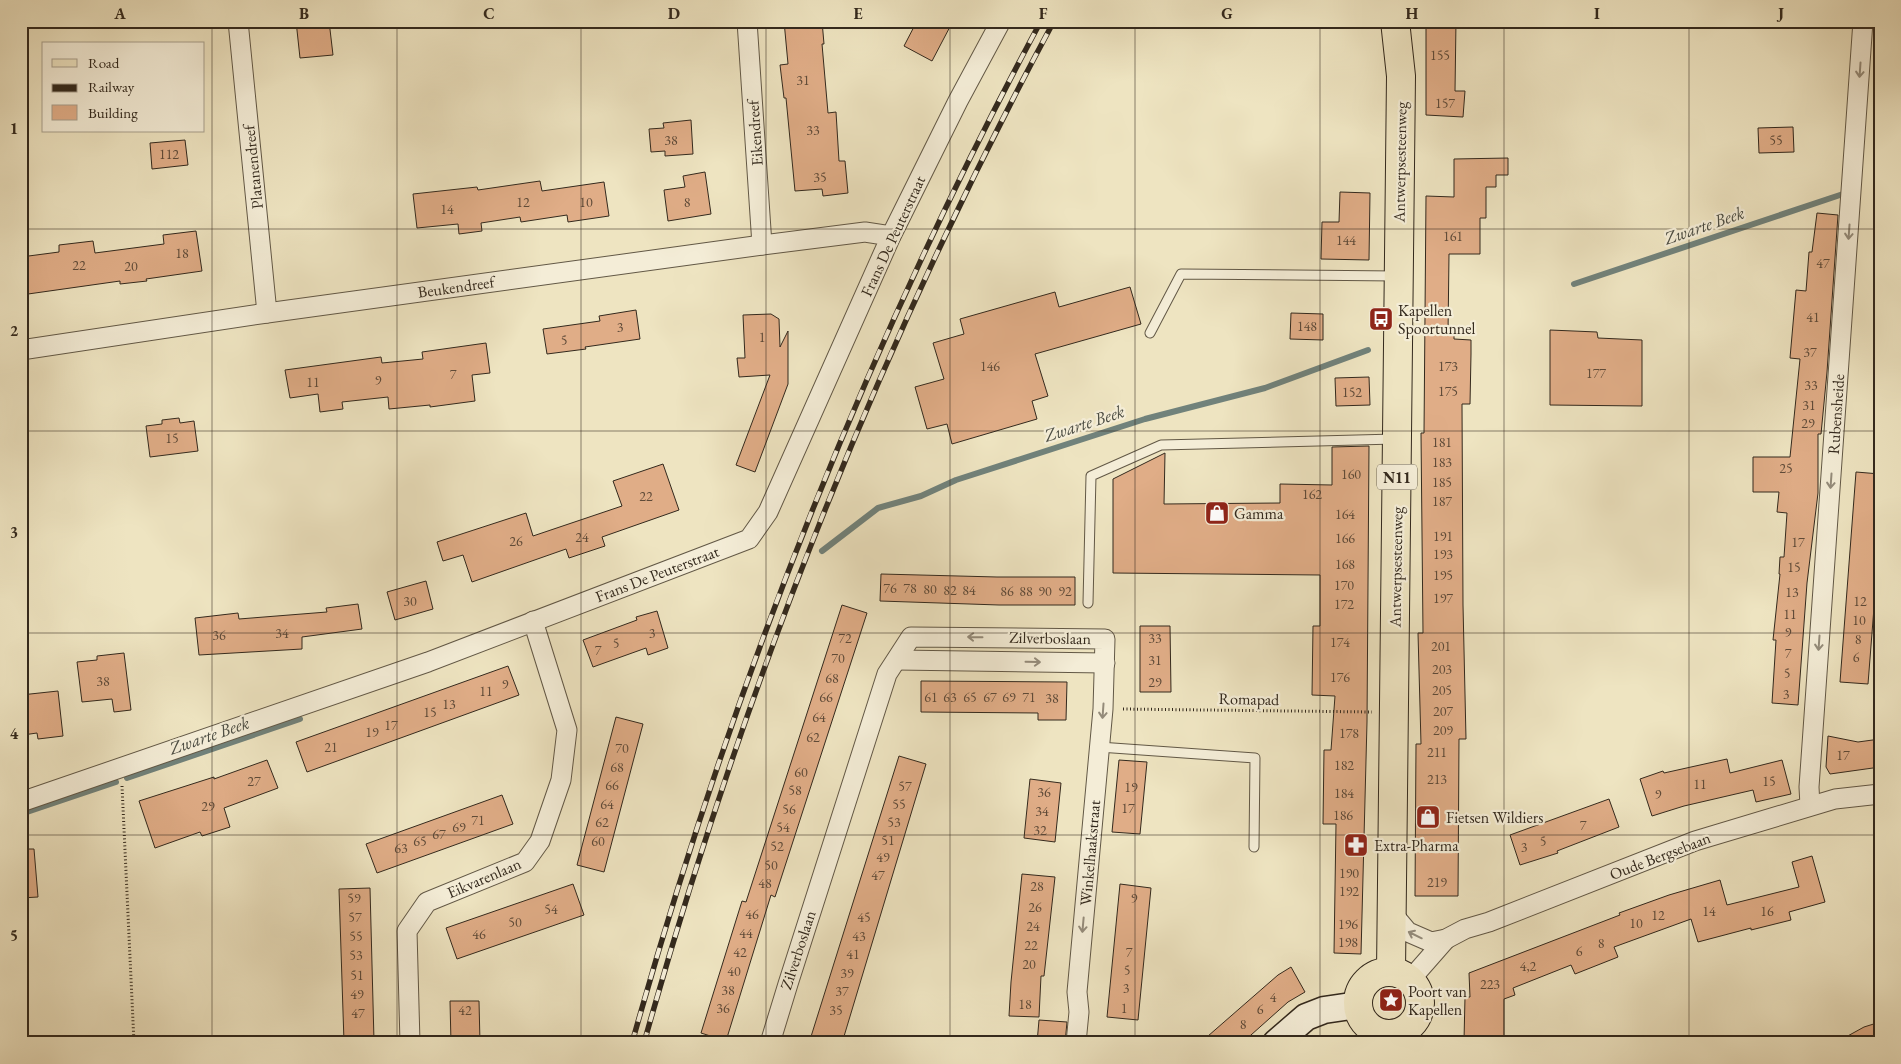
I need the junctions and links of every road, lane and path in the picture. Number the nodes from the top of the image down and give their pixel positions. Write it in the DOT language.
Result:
graph roads {
  1 [pos="238,21"];
  2 [pos="747,21"];
  3 [pos="1001,21"];
  4 [pos="1863,21"];
  5 [pos="1399,28"];
  6 [pos="891,236"];
  7 [pos="762,246"];
  8 [pos="1399,276"];
  9 [pos="267,313"];
  10 [pos="1150,332"];
  11 [pos="21,350"];
  12 [pos="1397,439"];
  13 [pos="1088,603"];
  14 [pos="533,622"];
  15 [pos="1105,663"];
  16 [pos="1103,709"];
  17 [pos="1395,712"];
  18 [pos="1100,747"];
  19 [pos="121,768"];
  20 [pos="1880,794"];
  21 [pos="21,802"];
  22 [pos="1810,806"];
  23 [pos="1254,847"];
  24 [pos="1392,913"];
  25 [pos="1446,939"];
  26 [pos="1400,976"];
  27 [pos="1358,1005"];
  28 [pos="1390,1038"];
  29 [pos="134,1043"];
  30 [pos="410,1043"];
  31 [pos="770,1043"];
  32 [pos="1076,1043"];
  33 [pos="1276,1043"];
  1 -- 9 [label="street, Platanendreef"];
  2 -- 7 [label="street, Eikendreef"];
  3 -- 6 [label="street, Frans De Peuterstraat"];
  4 -- 22 [label="street, Rubensheide, one-way"];
  5 -- 8 [label="main road, Antwerpsesteenweg / N11"];
  6 -- 7 [label="street, Beukendreef"];
  6 -- 14 [label="street, Frans De Peuterstraat"];
  7 -- 9 [label="street, Beukendreef"];
  8 -- 10 [label="lane"];
  8 -- 12 [label="main road, Antwerpsesteenweg / N11"];
  9 -- 11 [label="street, Beukendreef"];
  12 -- 13 [label="lane"];
  12 -- 17 [label="main road, Antwerpsesteenweg / N11"];
  14 -- 19 [label="street, Frans De Peuterstraat"];
  14 -- 30 [label="street, Eikvarenlaan"];
  15 -- 16 [label="street, Winkelhaakstraat"];
  15 -- 31 [label="street, Zilverboslaan"];
  16 -- 17 [label="path, Romapad"];
  16 -- 18 [label="street, Winkelhaakstraat, one-way"];
  17 -- 24 [label="main road, Antwerpsesteenweg / N11"];
  18 -- 23 [label="lane"];
  18 -- 32 [label="street, Winkelhaakstraat, one-way"];
  19 -- 21 [label="street, Frans De Peuterstraat"];
  19 -- 29 [label="path"];
  20 -- 22 [label="street, Oude Bergsebaan"];
  22 -- 25 [label="street, Oude Bergsebaan"];
  25 -- 24 [label="street, Oude Bergsebaan, one-way"];
  24 -- 26 [label="main road, Antwerpsesteenweg / N11"];
  25 -- 26 [label="street, Oude Bergsebaan"];
  26 -- 27 [label="main road"];
  26 -- 28 [label="main road, N11"];
  27 -- 28 [label="main road, N11"];
  27 -- 33 [label="street"];
}
